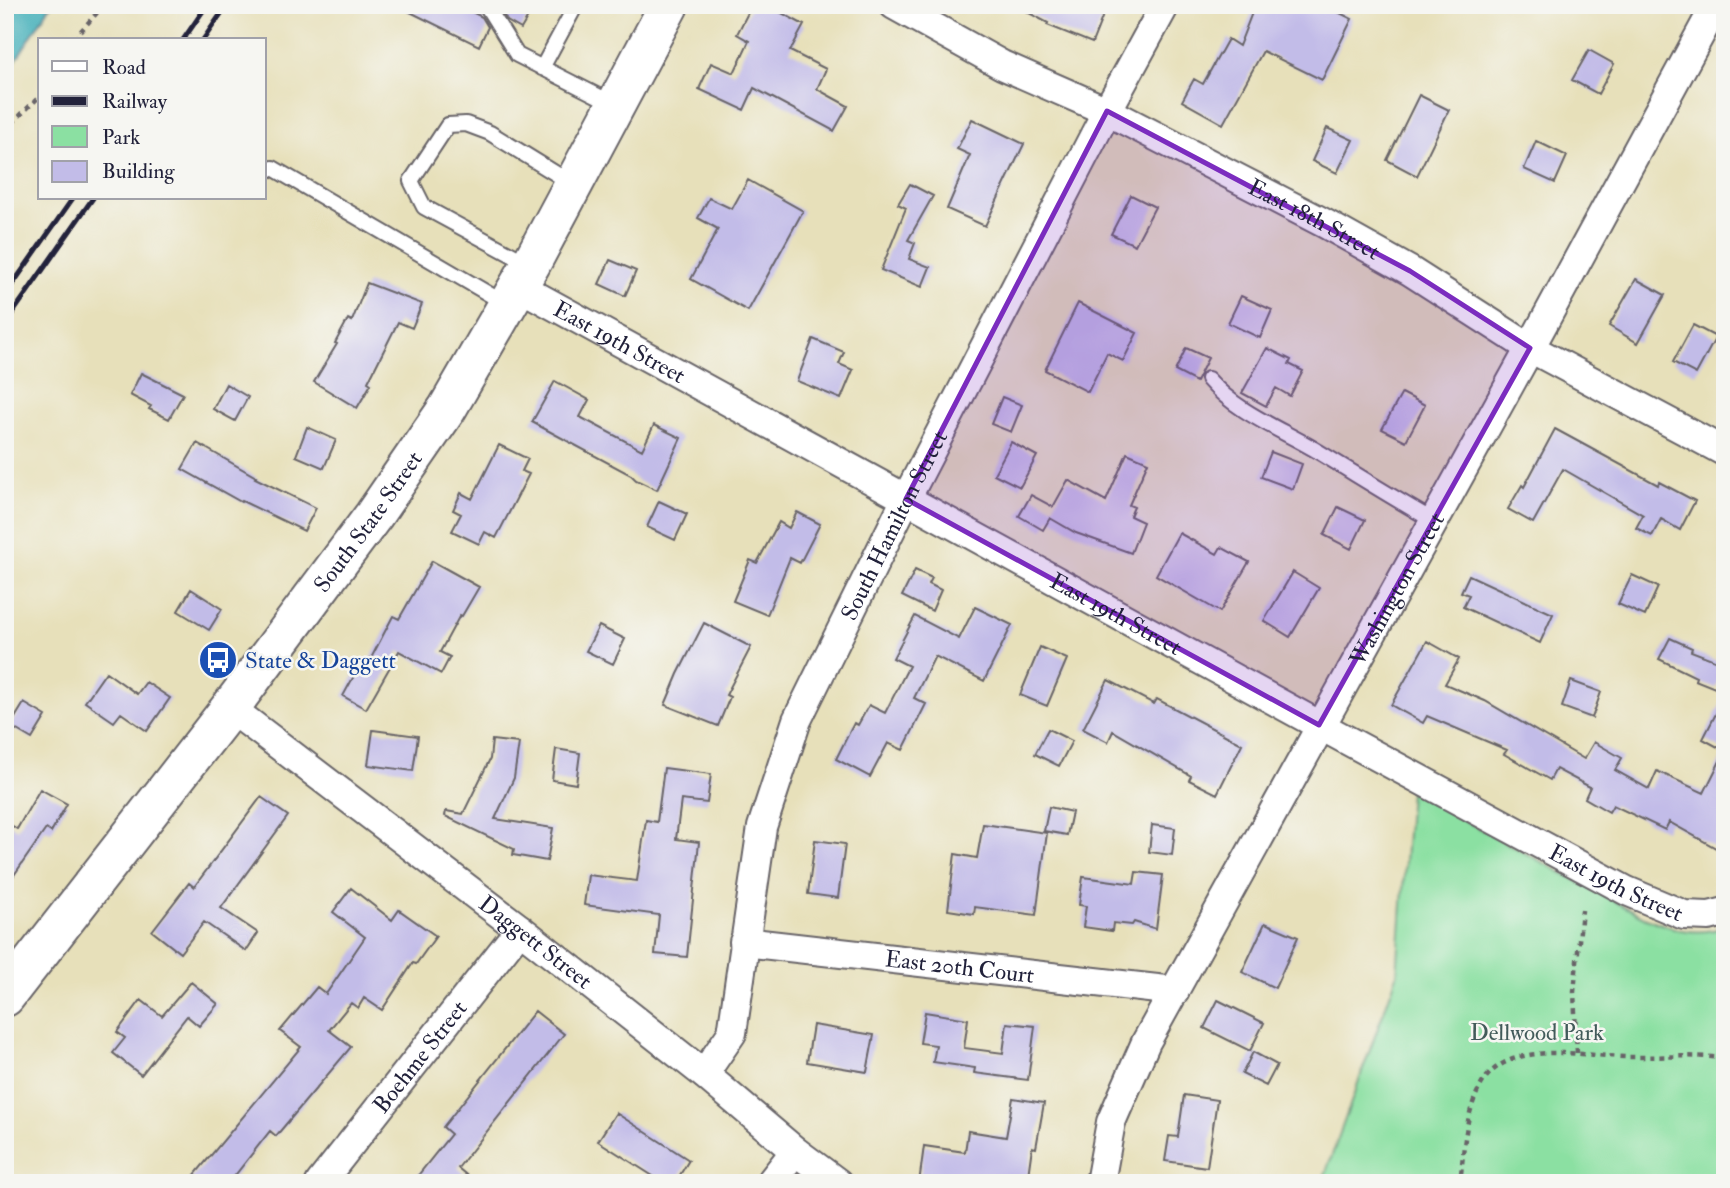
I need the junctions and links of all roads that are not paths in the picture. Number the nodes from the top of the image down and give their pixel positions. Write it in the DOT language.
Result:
graph roads {
  1 [pos="486,5"];
  2 [pos="576,5"];
  3 [pos="669,5"];
  4 [pos="894,5"];
  5 [pos="1166,5"];
  6 [pos="1716,5"];
  7 [pos="542,68"];
  8 [pos="615,104"];
  9 [pos="1107,111"];
  10 [pos="273,168"];
  11 [pos="573,184"];
  12 [pos="518,285"];
  13 [pos="1530,348"];
  14 [pos="1208,379"];
  15 [pos="1725,452"];
  16 [pos="905,499"];
  17 [pos="1434,521"];
  18 [pos="230,708"];
  19 [pos="1319,725"];
  20 [pos="1725,912"];
  21 [pos="520,929"];
  22 [pos="744,942"];
  23 [pos="1175,991"];
  24 [pos="5,997"];
  25 [pos="704,1074"];
  26 [pos="794,1151"];
  27 [pos="320,1183"];
  28 [pos="770,1183"];
  29 [pos="838,1183"];
  30 [pos="1100,1183"];
  1 -- 7 [label="lane"];
  2 -- 7 [label="lane"];
  3 -- 8 [label="main road, South State Street"];
  4 -- 9 [label="street, East 18th Street"];
  5 -- 9 [label="street, South Hamilton Street"];
  6 -- 13 [label="street, Washington Street"];
  7 -- 8 [label="lane"];
  8 -- 11 [label="main road, South State Street"];
  9 -- 13 [label="street, East 18th Street"];
  9 -- 16 [label="street, South Hamilton Street"];
  10 -- 12 [label="lane"];
  11 -- 12 [label="main road, South State Street"];
  11 -- 12 [label="lane"];
  12 -- 16 [label="street, East 19th Street"];
  12 -- 18 [label="main road, South State Street"];
  13 -- 15 [label="street, East 18th Street"];
  13 -- 17 [label="street, Washington Street"];
  14 -- 17 [label="lane"];
  16 -- 19 [label="street, East 19th Street"];
  16 -- 22 [label="street, South Hamilton Street"];
  17 -- 19 [label="street, Washington Street"];
  18 -- 21 [label="street, Daggett Street"];
  18 -- 24 [label="main road, South State Street"];
  19 -- 20 [label="street, East 19th Street"];
  19 -- 23 [label="street, Washington Street"];
  21 -- 25 [label="street, Daggett Street"];
  21 -- 27 [label="street, Boehme Street"];
  22 -- 23 [label="street, East 20th Court"];
  22 -- 25 [label="street, South Hamilton Street"];
  23 -- 30 [label="street, Washington Street"];
  25 -- 26 [label="street, Daggett Street"];
  26 -- 28 [label="street"];
  26 -- 29 [label="street, Daggett Street"];
}
